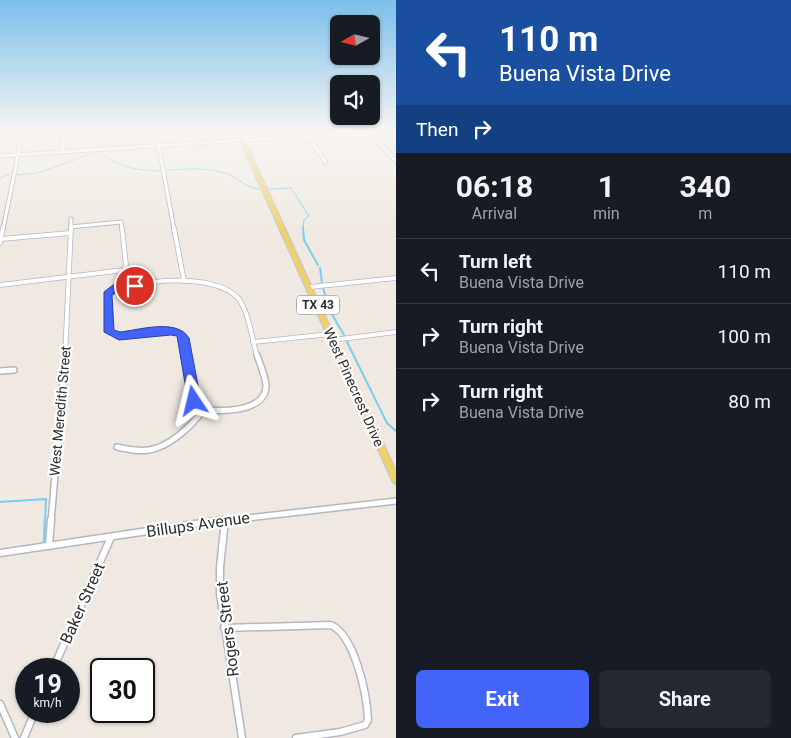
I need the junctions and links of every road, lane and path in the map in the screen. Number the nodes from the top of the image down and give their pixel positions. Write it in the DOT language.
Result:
graph roads {
  1 [pos="16,165"];
  2 [pos="163,165"];
  3 [pos="254,165"];
  4 [pos="70,219"];
  5 [pos="70,227"];
  6 [pos="70,233"];
  7 [pos="0,241"];
  8 [pos="69,277"];
  9 [pos="396,278"];
  10 [pos="184,281"];
  11 [pos="0,284"];
  12 [pos="310,288"];
  13 [pos="396,332"];
  14 [pos="332,337"];
  15 [pos="253,342"];
  16 [pos="14,370"];
  17 [pos="0,371"];
  18 [pos="203,410"];
  19 [pos="117,447"];
  20 [pos="396,480"];
  21 [pos="396,501"];
  22 [pos="225,520"];
  23 [pos="111,537"];
  24 [pos="49,546"];
  25 [pos="0,553"];
  26 [pos="224,628"];
  27 [pos="58,658"];
  28 [pos="0,704"];
  29 [pos="30,723"];
  30 [pos="15,738"];
  31 [pos="24,738"];
  32 [pos="242,738"];
  33 [pos="296,738"];
  1 -- 7 [label="street"];
  2 -- 10 [label="street"];
  3 -- 12 [label="main road, West Pinecrest Drive / TX 43"];
  4 -- 5 [label="street, West Meredith Street"];
  5 -- 6 [label="street, West Meredith Street"];
  5 -- 8 [label="street"];
  6 -- 7 [label="street"];
  6 -- 8 [label="street, West Meredith Street"];
  8 -- 11 [label="street"];
  8 -- 24 [label="street, West Meredith Street"];
  9 -- 12 [label="street"];
  10 -- 15 [label="street"];
  10 -- 18 [label="street"];
  12 -- 14 [label="main road, West Pinecrest Drive / TX 43"];
  13 -- 14 [label="street"];
  14 -- 15 [label="street"];
  14 -- 20 [label="main road, West Pinecrest Drive / TX 43"];
  15 -- 18 [label="street"];
  16 -- 17 [label="street"];
  18 -- 19 [label="street"];
  21 -- 22 [label="street, Billups Avenue"];
  22 -- 23 [label="street, Billups Avenue"];
  22 -- 26 [label="street, Rogers Street"];
  23 -- 24 [label="street, Billups Avenue"];
  23 -- 27 [label="street, Baker Street"];
  24 -- 25 [label="street, Billups Avenue"];
  26 -- 32 [label="street, Rogers Street"];
  26 -- 33 [label="street"];
  28 -- 30 [label="street"];
  29 -- 31 [label="street"];
}
